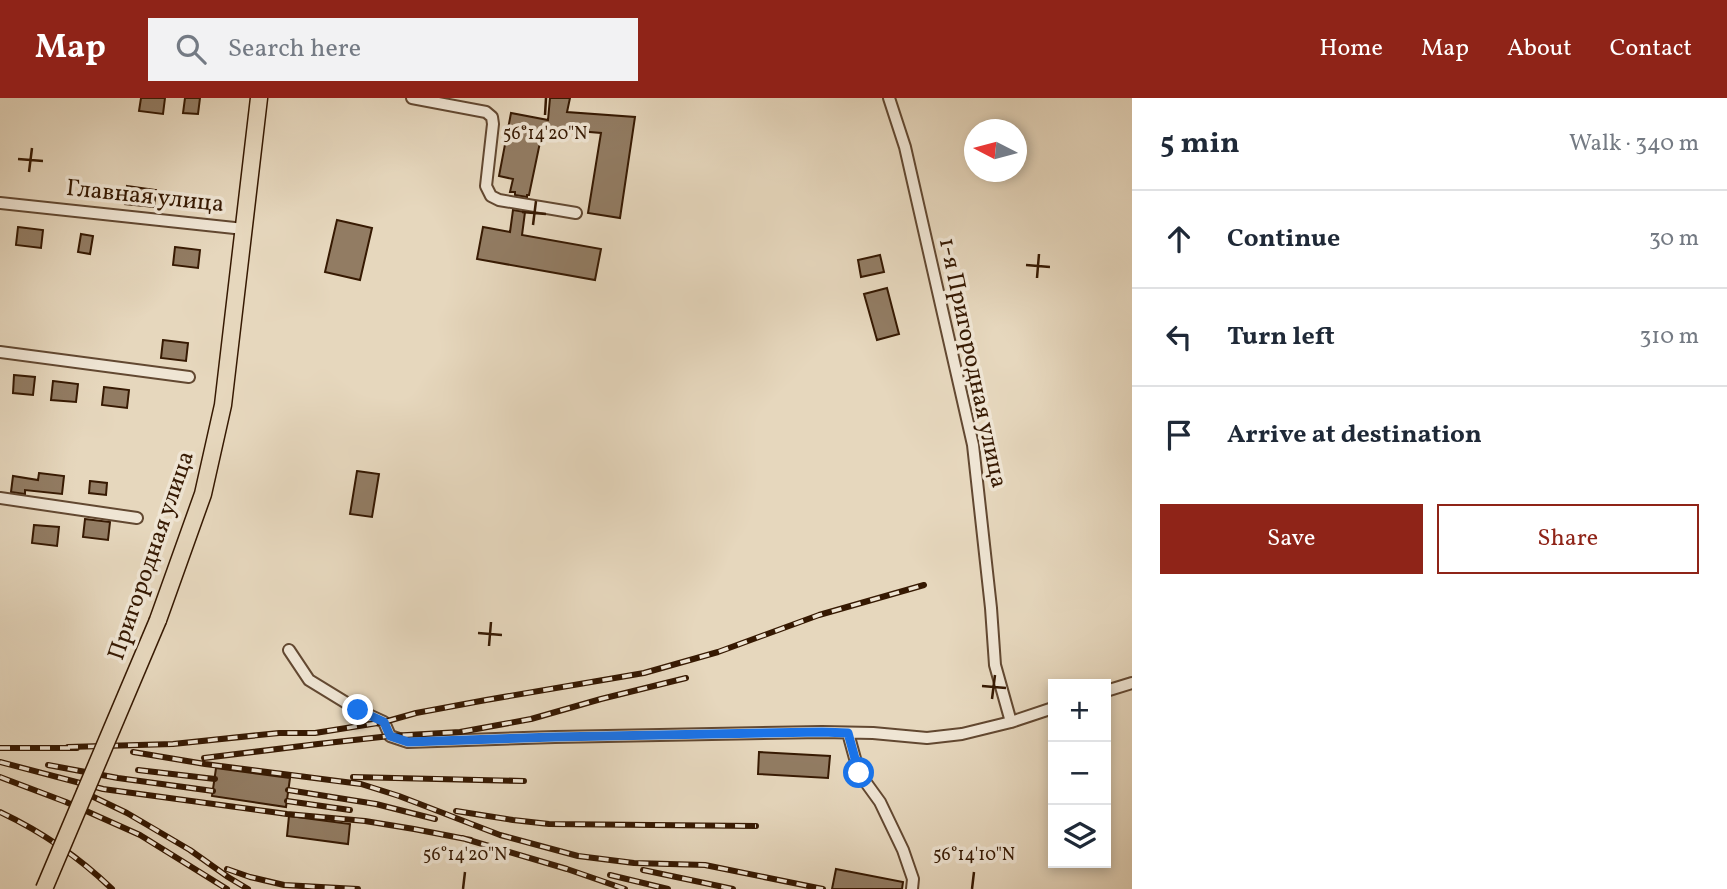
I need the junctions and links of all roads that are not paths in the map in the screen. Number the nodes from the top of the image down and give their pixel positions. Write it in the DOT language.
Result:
graph roads {
  1 [pos="260,98"];
  2 [pos="412,98"];
  3 [pos="889,98"];
  4 [pos="0,203"];
  5 [pos="576,213"];
  6 [pos="244,229"];
  7 [pos="0,352"];
  8 [pos="188,377"];
  9 [pos="0,498"];
  10 [pos="137,518"];
  11 [pos="289,650"];
  12 [pos="1132,682"];
  13 [pos="1111,689"];
  14 [pos="1048,710"];
  15 [pos="1011,722"];
  16 [pos="848,733"];
  17 [pos="44,889"];
  18 [pos="912,889"];
  1 -- 6 [label="highway, Пригородная улица"];
  2 -- 5 [label="street"];
  3 -- 15 [label="street, 1-я Пригородная улица"];
  4 -- 6 [label="street, Главная улица"];
  6 -- 17 [label="highway, Пригородная улица, bridge"];
  7 -- 8 [label="street"];
  9 -- 10 [label="street"];
  11 -- 16 [label="street"];
  12 -- 13 [label="street"];
  14 -- 15 [label="street"];
  15 -- 16 [label="street"];
  16 -- 18 [label="street"];
}
